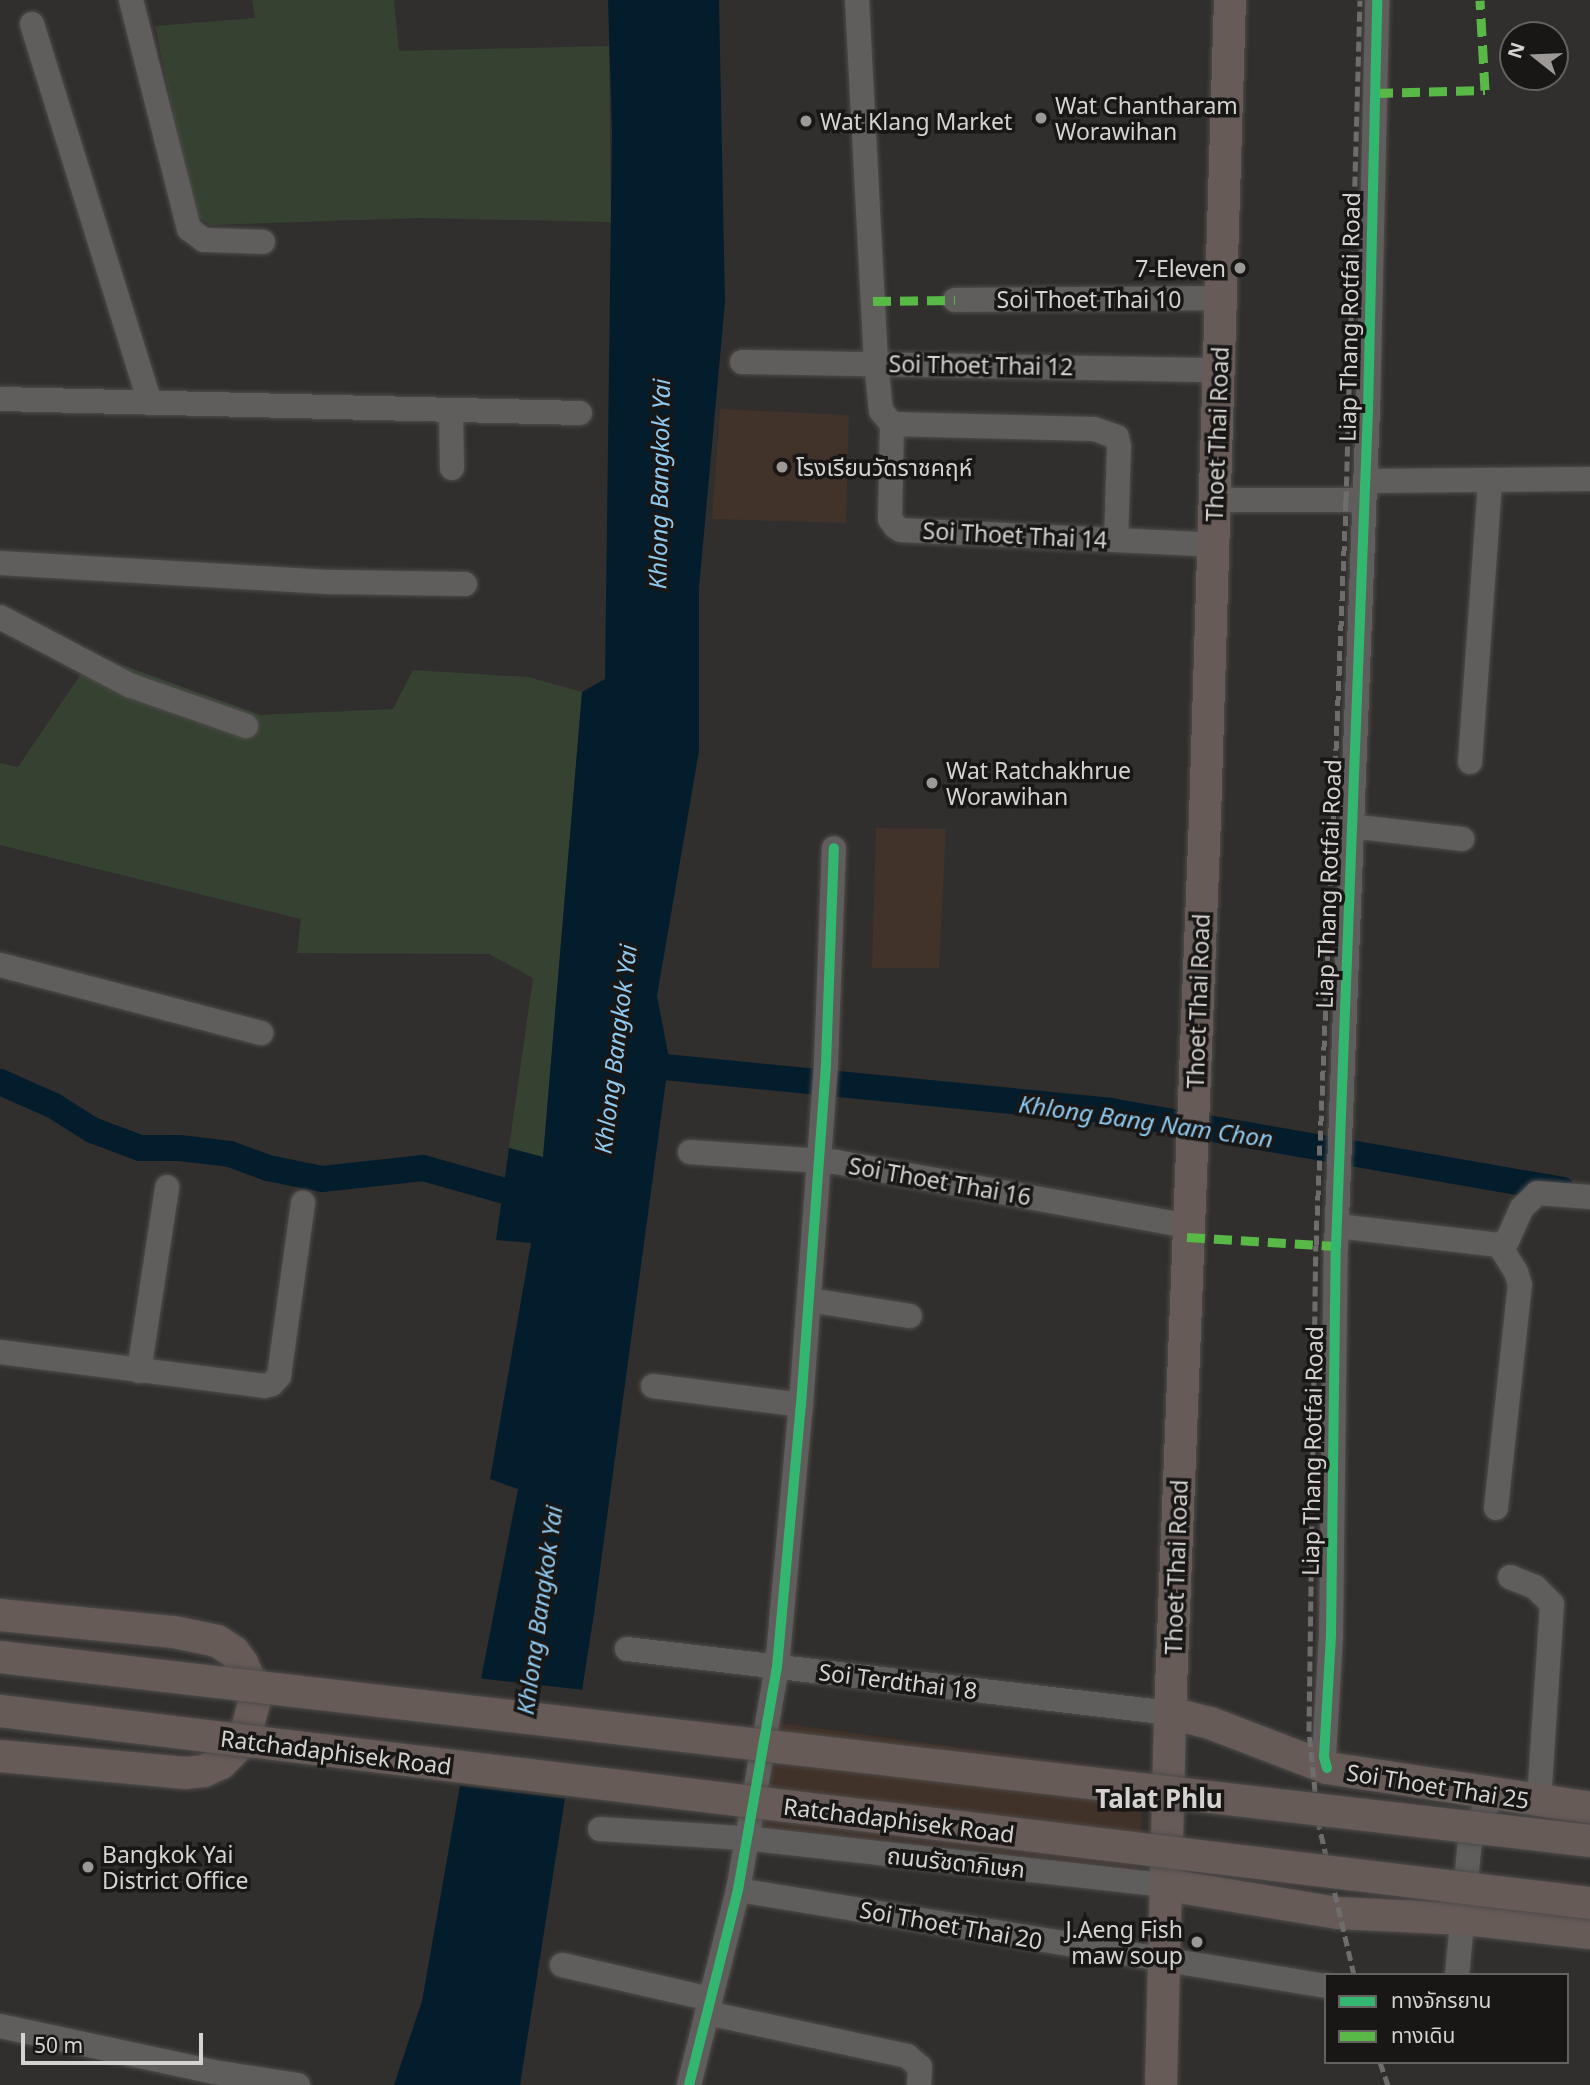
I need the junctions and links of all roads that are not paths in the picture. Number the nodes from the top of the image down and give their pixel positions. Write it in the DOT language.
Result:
graph roads {
  1 [pos="131,0"];
  2 [pos="857,0"];
  3 [pos="1230,0"];
  4 [pos="1377,0"];
  5 [pos="32,24"];
  6 [pos="263,242"];
  7 [pos="1222,299"];
  8 [pos="955,300"];
  9 [pos="742,362"];
  10 [pos="876,362"];
  11 [pos="1220,370"];
  12 [pos="0,399"];
  13 [pos="150,402"];
  14 [pos="451,411"];
  15 [pos="580,413"];
  16 [pos="886,418"];
  17 [pos="452,468"];
  18 [pos="1490,480"];
  19 [pos="1590,480"];
  20 [pos="1365,490"];
  21 [pos="1215,500"];
  22 [pos="1116,540"];
  23 [pos="1214,545"];
  24 [pos="0,563"];
  25 [pos="465,584"];
  26 [pos="0,617"];
  27 [pos="246,726"];
  28 [pos="1470,762"];
  29 [pos="1350,826"];
  30 [pos="1462,839"];
  31 [pos="834,848"];
  32 [pos="0,965"];
  33 [pos="261,1034"];
  34 [pos="691,1152"];
  35 [pos="818,1160"];
  36 [pos="167,1187"];
  37 [pos="1590,1197"];
  38 [pos="303,1203"];
  39 [pos="1188,1226"];
  40 [pos="1337,1226"];
  41 [pos="1499,1245"];
  42 [pos="809,1300"];
  43 [pos="910,1316"];
  44 [pos="0,1352"];
  45 [pos="139,1371"];
  46 [pos="653,1386"];
  47 [pos="801,1405"];
  48 [pos="1496,1508"];
  49 [pos="1510,1577"];
  50 [pos="0,1615"];
  51 [pos="627,1649"];
  52 [pos="0,1657"];
  53 [pos="777,1667"];
  54 [pos="0,1711"];
  55 [pos="1170,1713"];
  56 [pos="0,1756"];
  57 [pos="1326,1768"];
  58 [pos="1494,1795"];
  59 [pos="1539,1802"];
  60 [pos="1590,1808"];
  61 [pos="600,1829"];
  62 [pos="745,1838"];
  63 [pos="1590,1841"];
  64 [pos="1167,1885"];
  65 [pos="738,1890"];
  66 [pos="1590,1903"];
  67 [pos="1465,1919"];
  68 [pos="1590,1933"];
  69 [pos="1164,1961"];
  70 [pos="562,1965"];
  71 [pos="1457,1973"];
  72 [pos="1324,1986"];
  73 [pos="708,2006"];
  74 [pos="0,2026"];
  75 [pos="298,2085"];
  76 [pos="690,2085"];
  77 [pos="919,2085"];
  78 [pos="1161,2085"];
  1 -- 6 [label="street"];
  2 -- 10 [label="street, Soi Thoet Thai 14"];
  3 -- 7 [label="main road, Thoet Thai Road"];
  4 -- 20 [label="street, Liap Thang Rotfai Road"];
  5 -- 13 [label="street"];
  7 -- 8 [label="street, Soi Thoet Thai 10"];
  7 -- 11 [label="main road, Thoet Thai Road"];
  9 -- 10 [label="street, Soi Thoet Thai 12"];
  10 -- 11 [label="street, Soi Thoet Thai 12"];
  10 -- 16 [label="street, Soi Thoet Thai 14"];
  11 -- 21 [label="main road, Thoet Thai Road"];
  12 -- 13 [label="street"];
  13 -- 14 [label="street"];
  14 -- 15 [label="street"];
  14 -- 17 [label="street"];
  16 -- 22 [label="street, Soi Thoet Thai 14"];
  16 -- 22 [label="street"];
  18 -- 19 [label="street"];
  18 -- 20 [label="street"];
  18 -- 28 [label="street"];
  20 -- 21 [label="street"];
  20 -- 29 [label="street, Liap Thang Rotfai Road"];
  21 -- 23 [label="main road, Thoet Thai Road"];
  22 -- 23 [label="street, Soi Thoet Thai 14"];
  23 -- 39 [label="main road, Thoet Thai Road"];
  24 -- 25 [label="street"];
  26 -- 27 [label="street"];
  29 -- 30 [label="street"];
  29 -- 40 [label="street, Liap Thang Rotfai Road"];
  31 -- 35 [label="street"];
  32 -- 33 [label="street"];
  34 -- 35 [label="street, Soi Thoet Thai 16"];
  35 -- 39 [label="street, Soi Thoet Thai 16"];
  35 -- 42 [label="street"];
  36 -- 45 [label="street"];
  37 -- 41 [label="street"];
  38 -- 45 [label="street"];
  39 -- 55 [label="main road, Thoet Thai Road"];
  40 -- 41 [label="street"];
  40 -- 57 [label="street, Liap Thang Rotfai Road"];
  41 -- 48 [label="street"];
  42 -- 43 [label="street"];
  42 -- 47 [label="street"];
  44 -- 45 [label="street"];
  46 -- 47 [label="street"];
  47 -- 53 [label="street"];
  49 -- 59 [label="street"];
  50 -- 56 [label="main road"];
  51 -- 53 [label="street, Soi Terdthai 18"];
  52 -- 63 [label="main road, bridge"];
  53 -- 55 [label="street, Soi Terdthai 18"];
  53 -- 62 [label="street"];
  54 -- 66 [label="main road, Ratchadaphisek Road, bridge"];
  55 -- 57 [label="main road, Soi Thoet Thai 25"];
  55 -- 64 [label="main road, Thoet Thai Road"];
  57 -- 58 [label="main road, Soi Thoet Thai 25"];
  58 -- 59 [label="main road, Soi Thoet Thai 25"];
  58 -- 67 [label="street"];
  59 -- 60 [label="main road, Soi Thoet Thai 25"];
  61 -- 62 [label="street, ถนนรัชดาภิเษก"];
  62 -- 64 [label="street, ถนนรัชดาภิเษก"];
  62 -- 65 [label="street"];
  64 -- 67 [label="main road"];
  64 -- 69 [label="main road, Thoet Thai Road"];
  65 -- 69 [label="street, Soi Thoet Thai 20"];
  65 -- 73 [label="street"];
  67 -- 68 [label="main road"];
  67 -- 71 [label="street"];
  69 -- 72 [label="street, Soi Thoet Thai 20"];
  69 -- 78 [label="main road, Thoet Thai Road"];
  70 -- 73 [label="street"];
  73 -- 76 [label="street"];
  73 -- 77 [label="street"];
  74 -- 75 [label="street"];
}
